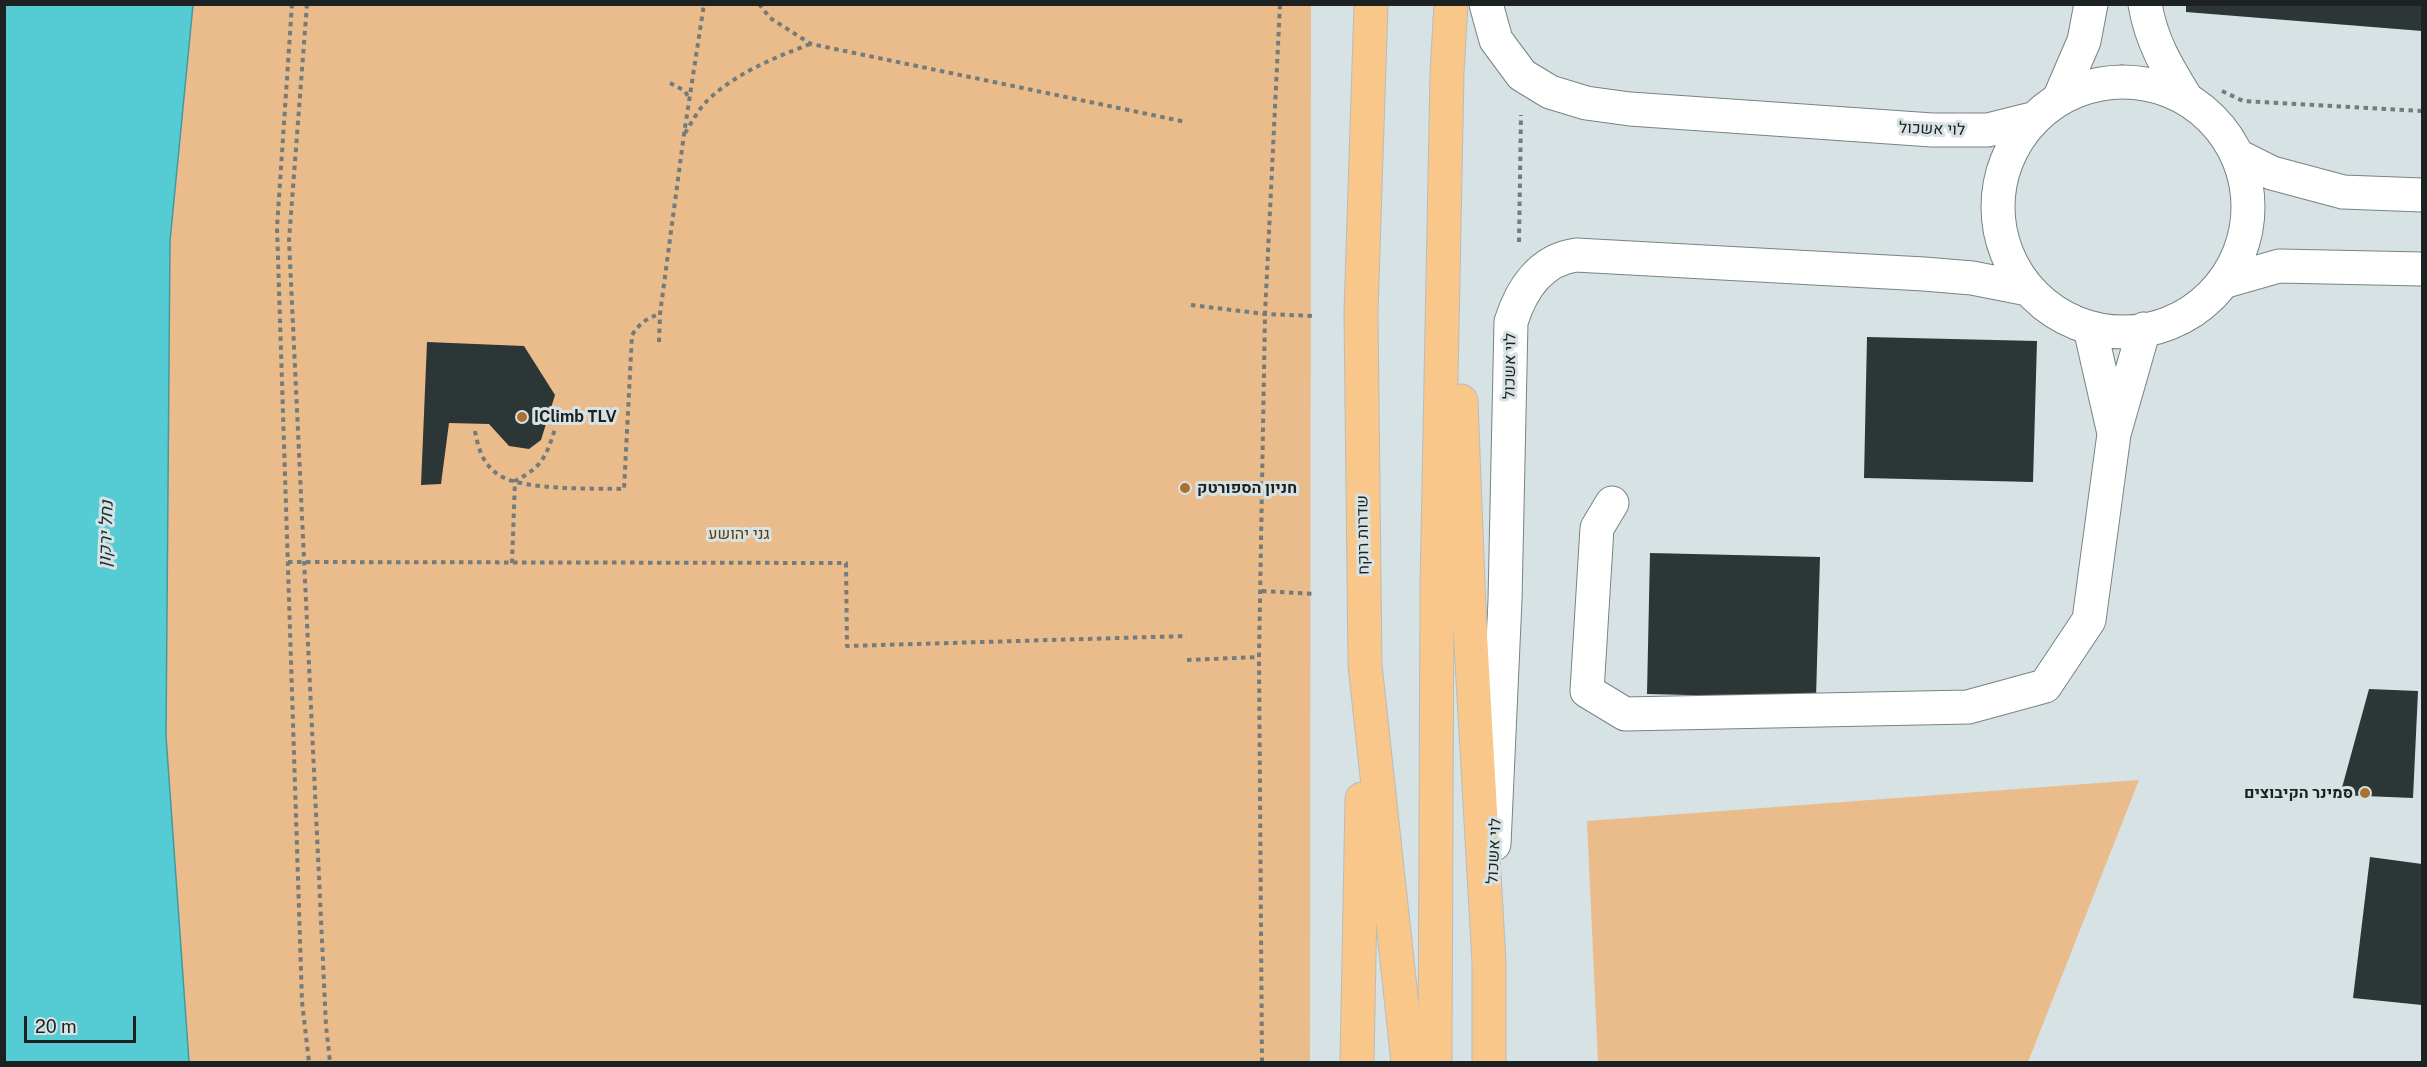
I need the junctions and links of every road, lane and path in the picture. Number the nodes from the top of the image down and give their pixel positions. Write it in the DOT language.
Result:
graph roads {
  1 [pos="292,4"];
  2 [pos="307,4"];
  3 [pos="704,4"];
  4 [pos="759,4"];
  5 [pos="1280,4"];
  6 [pos="1371,4"];
  7 [pos="1451,4"];
  8 [pos="1486,4"];
  9 [pos="2091,4"];
  10 [pos="2145,4"];
  11 [pos="811,44"];
  12 [pos="1447,73"];
  13 [pos="1522,75"];
  14 [pos="670,83"];
  15 [pos="2186,98"];
  16 [pos="689,99"];
  17 [pos="2059,99"];
  18 [pos="2338,106"];
  19 [pos="2422,111"];
  20 [pos="2032,119"];
  21 [pos="1186,122"];
  22 [pos="684,135"];
  23 [pos="2238,156"];
  24 [pos="2422,195"];
  25 [pos="2422,268"];
  26 [pos="2223,282"];
  27 [pos="2028,289"];
  28 [pos="1518,302"];
  29 [pos="1191,305"];
  30 [pos="660,314"];
  31 [pos="1265,314"];
  32 [pos="1315,316"];
  33 [pos="2090,328"];
  34 [pos="2144,329"];
  35 [pos="659,342"];
  36 [pos="555,429"];
  37 [pos="475,431"];
  38 [pos="2114,434"];
  39 [pos="515,481"];
  40 [pos="1612,502"];
  41 [pos="288,562"];
  42 [pos="304,562"];
  43 [pos="512,563"];
  44 [pos="1262,591"];
  45 [pos="1315,594"];
  46 [pos="1187,636"];
  47 [pos="1259,657"];
  48 [pos="1187,660"];
  49 [pos="1365,665"];
  50 [pos="1489,962"];
  51 [pos="309,1062"];
  52 [pos="330,1062"];
  53 [pos="1262,1062"];
  54 [pos="1357,1062"];
  55 [pos="1408,1062"];
  56 [pos="1435,1062"];
  57 [pos="1489,1062"];
  1 -- 41 [label="path"];
  2 -- 42 [label="path"];
  3 -- 16 [label="path"];
  4 -- 11 [label="path"];
  5 -- 31 [label="path"];
  6 -- 49 [label="main road, שדרות רוקח"];
  7 -- 12 [label="main road"];
  8 -- 13 [label="street, לוי אשכול"];
  9 -- 17 [label="street"];
  10 -- 15 [label="street"];
  11 -- 21 [label="path"];
  11 -- 22 [label="path"];
  12 -- 50 [label="main road"];
  12 -- 56 [label="main road"];
  13 -- 20 [label="street, לוי אשכול"];
  13 -- 28 [label="path"];
  14 -- 16 [label="path"];
  15 -- 17 [label="street"];
  15 -- 23 [label="street"];
  16 -- 22 [label="path"];
  17 -- 20 [label="street"];
  18 -- 19 [label="path"];
  20 -- 27 [label="street"];
  22 -- 30 [label="path"];
  23 -- 24 [label="street"];
  23 -- 26 [label="street"];
  25 -- 26 [label="street"];
  26 -- 34 [label="street"];
  27 -- 28 [label="street, לוי אשכול"];
  27 -- 33 [label="street"];
  28 -- 50 [label="street, לוי אשכול"];
  29 -- 31 [label="path"];
  30 -- 35 [label="path"];
  30 -- 39 [label="path"];
  31 -- 32 [label="path"];
  31 -- 44 [label="path"];
  33 -- 34 [label="street"];
  33 -- 38 [label="street"];
  34 -- 38 [label="street"];
  36 -- 39 [label="path"];
  37 -- 39 [label="path"];
  38 -- 40 [label="street"];
  39 -- 43 [label="path"];
  41 -- 42 [label="path"];
  41 -- 51 [label="path"];
  42 -- 43 [label="path"];
  42 -- 52 [label="path"];
  43 -- 46 [label="path"];
  44 -- 45 [label="path"];
  44 -- 47 [label="path"];
  47 -- 48 [label="path"];
  47 -- 53 [label="path"];
  49 -- 54 [label="main road"];
  49 -- 55 [label="main road, שדרות רוקח"];
  50 -- 57 [label="main road"];
}
